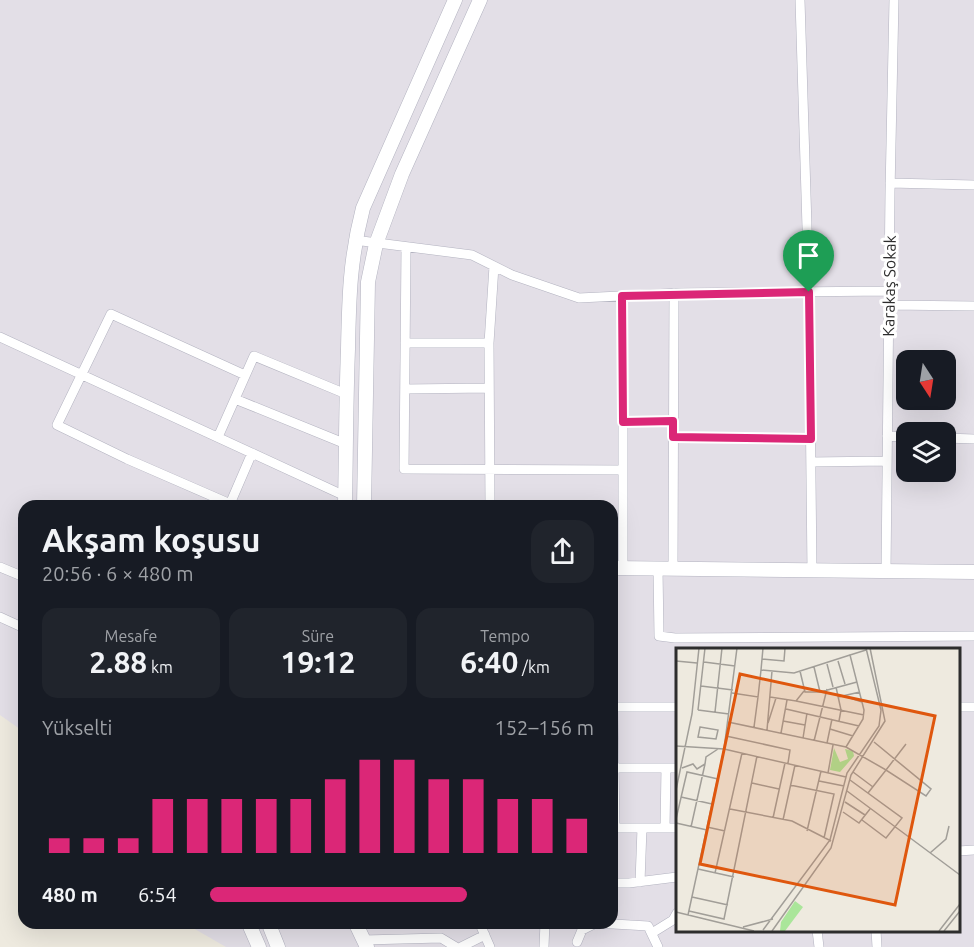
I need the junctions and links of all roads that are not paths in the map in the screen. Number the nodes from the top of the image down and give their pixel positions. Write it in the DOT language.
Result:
graph roads {
  1 [pos="455,0"];
  2 [pos="480,0"];
  3 [pos="800,0"];
  4 [pos="894,0"];
  5 [pos="890,183"];
  6 [pos="974,185"];
  7 [pos="354,240"];
  8 [pos="376,244"];
  9 [pos="406,248"];
  10 [pos="494,266"];
  11 [pos="889,291"];
  12 [pos="809,292"];
  13 [pos="674,293"];
  14 [pos="622,296"];
  15 [pos="889,305"];
  16 [pos="974,306"];
  17 [pos="0,337"];
  18 [pos="405,343"];
  19 [pos="489,343"];
  20 [pos="83,375"];
  21 [pos="245,375"];
  22 [pos="489,388"];
  23 [pos="405,389"];
  24 [pos="346,394"];
  25 [pos="235,399"];
  26 [pos="673,421"];
  27 [pos="623,422"];
  28 [pos="887,436"];
  29 [pos="896,436"];
  30 [pos="218,437"];
  31 [pos="673,437"];
  32 [pos="956,438"];
  33 [pos="811,439"];
  34 [pos="974,439"];
  35 [pos="346,444"];
  36 [pos="252,453"];
  37 [pos="887,461"];
  38 [pos="811,462"];
  39 [pos="623,470"];
  40 [pos="490,471"];
  41 [pos="221,500"];
  42 [pos="235,500"];
  43 [pos="343,500"];
  44 [pos="345,500"];
  45 [pos="364,500"];
  46 [pos="490,500"];
  47 [pos="0,567"];
  48 [pos="618,568"];
  49 [pos="658,569"];
  50 [pos="673,569"];
  51 [pos="812,572"];
  52 [pos="886,572"];
  53 [pos="974,572"];
  54 [pos="18,574"];
  55 [pos="0,617"];
  56 [pos="18,625"];
  57 [pos="974,636"];
  58 [pos="618,707"];
  59 [pos="676,707"];
  60 [pos="618,768"];
  61 [pos="666,768"];
  62 [pos="676,768"];
  63 [pos="618,828"];
  64 [pos="642,828"];
  65 [pos="665,828"];
  66 [pos="676,828"];
  67 [pos="974,850"];
  68 [pos="959,851"];
  69 [pos="676,877"];
  70 [pos="640,882"];
  71 [pos="618,883"];
  72 [pos="676,915"];
  73 [pos="618,924"];
  74 [pos="251,929"];
  75 [pos="271,929"];
  76 [pos="359,929"];
  77 [pos="482,929"];
  78 [pos="545,929"];
  79 [pos="584,929"];
  80 [pos="817,932"];
  81 [pos="876,932"];
  82 [pos="651,933"];
  83 [pos="485,935"];
  84 [pos="365,943"];
  85 [pos="575,945"];
  86 [pos="259,947"];
  87 [pos="278,947"];
  88 [pos="456,947"];
  89 [pos="461,947"];
  90 [pos="490,947"];
  91 [pos="544,947"];
  92 [pos="658,947"];
  93 [pos="819,947"];
  94 [pos="877,947"];
  1 -- 7 [label="street"];
  2 -- 8 [label="street"];
  3 -- 12 [label="street"];
  4 -- 5 [label="street, Karakaş Sokak"];
  5 -- 6 [label="street"];
  5 -- 11 [label="street, Karakaş Sokak"];
  7 -- 8 [label="street"];
  7 -- 24 [label="street"];
  8 -- 9 [label="street"];
  8 -- 45 [label="street"];
  9 -- 10 [label="street"];
  9 -- 18 [label="street"];
  10 -- 14 [label="street"];
  10 -- 19 [label="street"];
  11 -- 12 [label="street"];
  11 -- 15 [label="street, Karakaş Sokak"];
  12 -- 13 [label="street"];
  12 -- 33 [label="street"];
  13 -- 14 [label="street"];
  13 -- 26 [label="street"];
  14 -- 27 [label="street"];
  15 -- 16 [label="street"];
  15 -- 28 [label="street, Karakaş Sokak"];
  17 -- 20 [label="street"];
  18 -- 19 [label="street"];
  18 -- 23 [label="street"];
  19 -- 22 [label="street"];
  20 -- 21 [label="street"];
  20 -- 30 [label="street"];
  20 -- 41 [label="street"];
  21 -- 24 [label="street"];
  21 -- 25 [label="street"];
  22 -- 23 [label="street"];
  22 -- 40 [label="street"];
  23 -- 40 [label="street"];
  24 -- 35 [label="street"];
  25 -- 30 [label="street"];
  25 -- 35 [label="street"];
  26 -- 27 [label="street"];
  26 -- 31 [label="street"];
  27 -- 39 [label="street"];
  28 -- 29 [label="street"];
  28 -- 37 [label="street, Karakaş Sokak"];
  30 -- 36 [label="street"];
  31 -- 33 [label="street"];
  31 -- 50 [label="street"];
  32 -- 34 [label="street"];
  33 -- 38 [label="street"];
  35 -- 44 [label="street"];
  36 -- 42 [label="street"];
  36 -- 43 [label="street"];
  37 -- 38 [label="street"];
  37 -- 52 [label="street, Karakaş Sokak"];
  38 -- 51 [label="street"];
  39 -- 40 [label="street"];
  39 -- 48 [label="street"];
  40 -- 46 [label="street"];
  47 -- 54 [label="street"];
  48 -- 49 [label="street"];
  49 -- 50 [label="street"];
  49 -- 57 [label="street"];
  50 -- 51 [label="street"];
  51 -- 52 [label="street"];
  52 -- 53 [label="street"];
  55 -- 56 [label="street"];
  58 -- 59 [label="street"];
  60 -- 61 [label="street"];
  61 -- 62 [label="street"];
  61 -- 65 [label="street"];
  63 -- 64 [label="street"];
  64 -- 65 [label="street"];
  64 -- 70 [label="street"];
  65 -- 66 [label="street"];
  67 -- 68 [label="street"];
  69 -- 70 [label="street"];
  70 -- 71 [label="street"];
  72 -- 82 [label="street"];
  73 -- 82 [label="street"];
  74 -- 86 [label="street"];
  75 -- 87 [label="street"];
  76 -- 84 [label="street"];
  77 -- 83 [label="street"];
  78 -- 91 [label="street"];
  79 -- 85 [label="street"];
  80 -- 93 [label="street"];
  81 -- 94 [label="street"];
  82 -- 92 [label="street"];
  83 -- 89 [label="street"];
  83 -- 90 [label="street"];
  84 -- 88 [label="street"];
}
